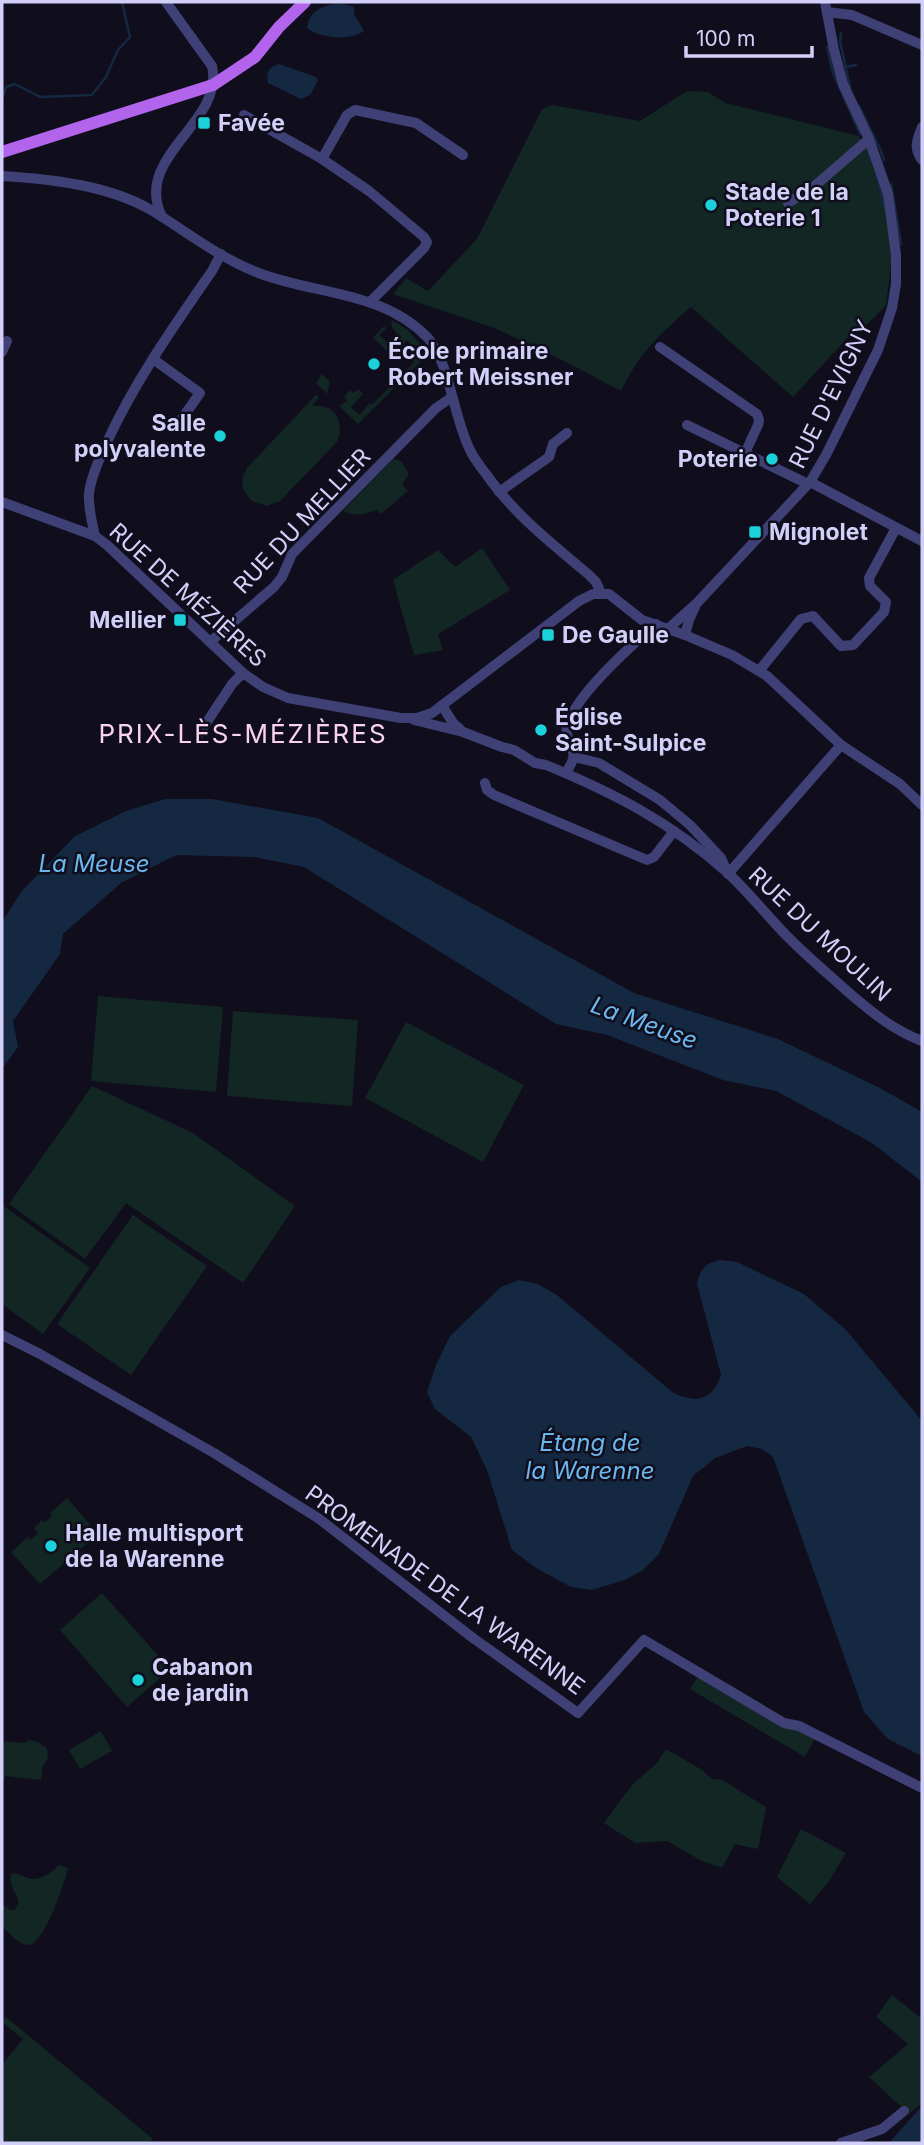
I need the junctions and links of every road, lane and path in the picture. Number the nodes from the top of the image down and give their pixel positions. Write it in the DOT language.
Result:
graph roads {
  1 [pos="166,2"];
  2 [pos="304,2"];
  3 [pos="826,7"];
  4 [pos="922,45"];
  5 [pos="213,85"];
  6 [pos="244,115"];
  7 [pos="922,127"];
  8 [pos="869,139"];
  9 [pos="2,152"];
  10 [pos="463,155"];
  11 [pos="322,159"];
  12 [pos="922,160"];
  13 [pos="2,176"];
  14 [pos="788,203"];
  15 [pos="162,217"];
  16 [pos="221,254"];
  17 [pos="370,302"];
  18 [pos="7,341"];
  19 [pos="660,347"];
  20 [pos="2,352"];
  21 [pos="153,359"];
  22 [pos="452,397"];
  23 [pos="687,425"];
  24 [pos="176,427"];
  25 [pos="567,433"];
  26 [pos="744,453"];
  27 [pos="809,483"];
  28 [pos="499,492"];
  29 [pos="2,502"];
  30 [pos="896,528"];
  31 [pos="95,536"];
  32 [pos="922,541"];
  33 [pos="601,593"];
  34 [pos="696,603"];
  35 [pos="656,624"];
  36 [pos="669,628"];
  37 [pos="685,635"];
  38 [pos="210,642"];
  39 [pos="759,671"];
  40 [pos="243,673"];
  41 [pos="437,710"];
  42 [pos="410,719"];
  43 [pos="447,728"];
  44 [pos="463,732"];
  45 [pos="199,734"];
  46 [pos="841,745"];
  47 [pos="574,757"];
  48 [pos="566,773"];
  49 [pos="485,783"];
  50 [pos="922,805"];
  51 [pos="674,831"];
  52 [pos="728,874"];
  53 [pos="922,1041"];
  54 [pos="2,1335"];
  55 [pos="922,1788"];
  56 [pos="904,2111"];
  57 [pos="841,2143"];
  1 -- 5 [label="street"];
  2 -- 5 [label="main road"];
  3 -- 4 [label="street"];
  3 -- 8 [label="street, RUE D'EVIGNY"];
  5 -- 9 [label="main road"];
  5 -- 15 [label="street"];
  6 -- 11 [label="street"];
  7 -- 12 [label="street"];
  8 -- 14 [label="street"];
  8 -- 27 [label="street, RUE D'EVIGNY"];
  10 -- 11 [label="street"];
  11 -- 17 [label="street"];
  13 -- 15 [label="street"];
  15 -- 16 [label="street"];
  16 -- 17 [label="street"];
  16 -- 21 [label="street"];
  17 -- 22 [label="street"];
  18 -- 20 [label="street"];
  19 -- 26 [label="street"];
  21 -- 24 [label="street"];
  21 -- 31 [label="street"];
  22 -- 28 [label="street"];
  22 -- 38 [label="street, RUE DU MELLIER"];
  23 -- 26 [label="street"];
  25 -- 28 [label="street"];
  26 -- 27 [label="street"];
  27 -- 30 [label="street"];
  27 -- 34 [label="street, RUE D'EVIGNY"];
  28 -- 33 [label="street"];
  29 -- 31 [label="street, RUE DE MÉZIÈRES"];
  30 -- 32 [label="street"];
  30 -- 39 [label="street"];
  31 -- 38 [label="street, RUE DE MÉZIÈRES"];
  33 -- 35 [label="street"];
  33 -- 41 [label="street"];
  34 -- 36 [label="street, RUE D'EVIGNY"];
  34 -- 37 [label="street, RUE D'EVIGNY"];
  35 -- 36 [label="street"];
  35 -- 47 [label="street"];
  36 -- 37 [label="street"];
  37 -- 39 [label="street"];
  38 -- 40 [label="street, RUE DE MÉZIÈRES"];
  39 -- 46 [label="street"];
  40 -- 42 [label="street, RUE DE MÉZIÈRES"];
  40 -- 45 [label="street"];
  41 -- 42 [label="street, RUE DE MÉZIÈRES"];
  41 -- 43 [label="street"];
  41 -- 44 [label="street"];
  42 -- 43 [label="street, RUE DU MOULIN"];
  43 -- 44 [label="street, RUE DU MOULIN"];
  44 -- 48 [label="street, RUE DU MOULIN"];
  46 -- 50 [label="street"];
  46 -- 52 [label="street"];
  47 -- 48 [label="street"];
  47 -- 52 [label="street, RUE DU MOULIN"];
  48 -- 51 [label="street, RUE DU MOULIN"];
  49 -- 51 [label="street"];
  51 -- 52 [label="street, RUE DU MOULIN"];
  52 -- 53 [label="street, RUE DU MOULIN"];
  54 -- 55 [label="street, PROMENADE DE LA WARENNE"];
  56 -- 57 [label="street"];
}
